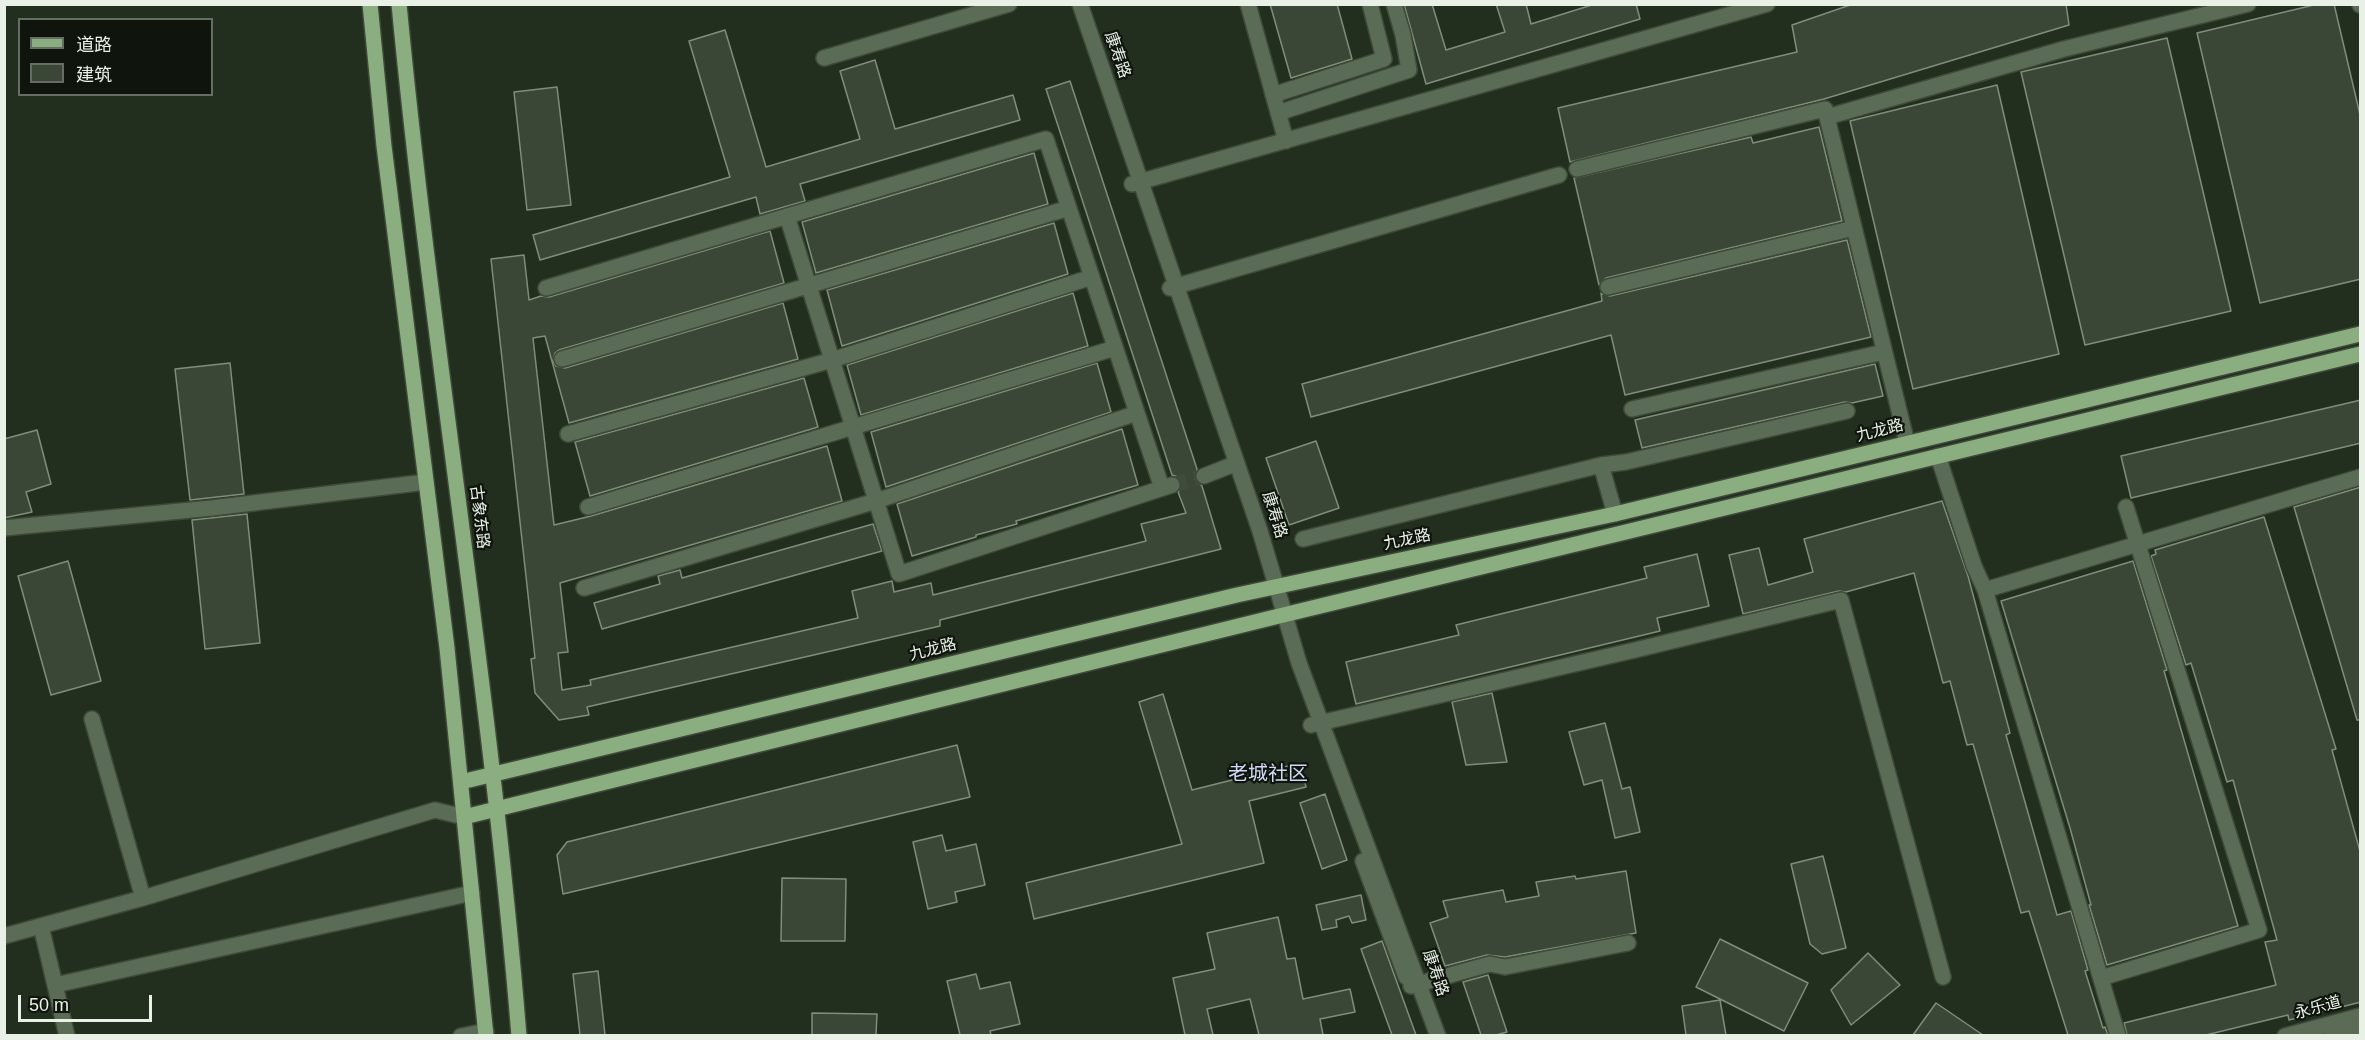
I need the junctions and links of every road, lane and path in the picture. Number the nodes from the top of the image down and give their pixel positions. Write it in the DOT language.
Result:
graph roads {
  1 [pos="370,4"];
  2 [pos="399,4"];
  3 [pos="1009,4"];
  4 [pos="1069,4"];
  5 [pos="1080,4"];
  6 [pos="1248,4"];
  7 [pos="1370,4"];
  8 [pos="1394,4"];
  9 [pos="1767,4"];
  10 [pos="2248,4"];
  11 [pos="824,58"];
  12 [pos="1273,95"];
  13 [pos="1278,113"];
  14 [pos="1827,117"];
  15 [pos="1286,141"];
  16 [pos="1577,168"];
  17 [pos="1559,175"];
  18 [pos="1136,182"];
  19 [pos="1069,208"];
  20 [pos="787,216"];
  21 [pos="1854,228"];
  22 [pos="1092,277"];
  23 [pos="809,285"];
  24 [pos="1172,287"];
  25 [pos="546,288"];
  26 [pos="1608,288"];
  27 [pos="2361,334"];
  28 [pos="1115,348"];
  29 [pos="1884,352"];
  30 [pos="2361,354"];
  31 [pos="562,359"];
  32 [pos="832,360"];
  33 [pos="1632,409"];
  34 [pos="1847,411"];
  35 [pos="1137,413"];
  36 [pos="853,427"];
  37 [pos="568,434"];
  38 [pos="1906,443"];
  39 [pos="1938,456"];
  40 [pos="1232,465"];
  41 [pos="1601,465"];
  42 [pos="1204,476"];
  43 [pos="2361,477"];
  44 [pos="426,482"];
  45 [pos="876,501"];
  46 [pos="588,507"];
  47 [pos="2126,507"];
  48 [pos="1615,514"];
  49 [pos="4,528"];
  50 [pos="1303,538"];
  51 [pos="2137,544"];
  52 [pos="1271,587"];
  53 [pos="584,588"];
  54 [pos="1985,590"];
  55 [pos="1280,616"];
  56 [pos="92,719"];
  57 [pos="1316,724"];
  58 [pos="492,775"];
  59 [pos="461,782"];
  60 [pos="495,809"];
  61 [pos="464,817"];
  62 [pos="472,892"];
  63 [pos="143,898"];
  64 [pos="41,926"];
  65 [pos="4,936"];
  66 [pos="1628,944"];
  67 [pos="1943,977"];
  68 [pos="2101,978"];
  69 [pos="55,985"];
  70 [pos="1414,985"];
  71 [pos="2361,1016"];
  72 [pos="2361,1028"];
  73 [pos="486,1033"];
  74 [pos="67,1035"];
  75 [pos="461,1035"];
  76 [pos="519,1035"];
  77 [pos="1427,1035"];
  78 [pos="1438,1035"];
  79 [pos="2118,1035"];
  80 [pos="2285,1035"];
  81 [pos="2331,1035"];
  1 -- 44 [label="main road"];
  2 -- 58 [label="main road, 古象东路"];
  3 -- 11 [label="street"];
  4 -- 18 [label="street, 康寿路"];
  5 -- 18 [label="street, 康寿路"];
  6 -- 12 [label="street"];
  7 -- 12 [label="street"];
  8 -- 13 [label="street"];
  9 -- 15 [label="street"];
  10 -- 14 [label="street"];
  12 -- 13 [label="street"];
  13 -- 15 [label="street"];
  14 -- 16 [label="street"];
  14 -- 21 [label="street"];
  15 -- 18 [label="street"];
  17 -- 24 [label="street"];
  18 -- 24 [label="street, 康寿路"];
  19 -- 20 [label="street"];
  19 -- 22 [label="street"];
  19 -- 23 [label="street"];
  20 -- 23 [label="street"];
  20 -- 25 [label="street"];
  21 -- 26 [label="street"];
  21 -- 29 [label="street"];
  22 -- 28 [label="street"];
  22 -- 32 [label="street"];
  23 -- 31 [label="street"];
  23 -- 32 [label="street"];
  24 -- 40 [label="street, 康寿路"];
  27 -- 38 [label="main road, 九龙路"];
  28 -- 35 [label="street"];
  28 -- 36 [label="street"];
  29 -- 33 [label="street"];
  29 -- 38 [label="street"];
  30 -- 39 [label="main road"];
  32 -- 36 [label="street"];
  32 -- 37 [label="street"];
  34 -- 41 [label="street"];
  35 -- 45 [label="street"];
  35 -- 45 [label="street"];
  36 -- 45 [label="street"];
  36 -- 46 [label="street"];
  38 -- 48 [label="main road, 九龙路"];
  39 -- 54 [label="street"];
  39 -- 55 [label="main road"];
  40 -- 42 [label="street"];
  40 -- 52 [label="street, 康寿路"];
  41 -- 48 [label="street"];
  41 -- 50 [label="street"];
  43 -- 51 [label="street"];
  44 -- 49 [label="street"];
  44 -- 59 [label="main road"];
  45 -- 53 [label="street"];
  47 -- 51 [label="street"];
  48 -- 52 [label="main road, 九龙路"];
  51 -- 54 [label="street"];
  51 -- 68 [label="street"];
  52 -- 55 [label="street, 康寿路"];
  52 -- 58 [label="main road, 九龙路"];
  54 -- 68 [label="street"];
  55 -- 57 [label="street, 康寿路"];
  55 -- 60 [label="main road"];
  56 -- 63 [label="street"];
  57 -- 67 [label="street"];
  57 -- 70 [label="street, 康寿路"];
  58 -- 59 [label="main road, 九龙路"];
  58 -- 60 [label="main road, 古象东路"];
  59 -- 61 [label="main road"];
  60 -- 61 [label="main road"];
  60 -- 76 [label="main road, 古象东路"];
  61 -- 62 [label="main road"];
  61 -- 63 [label="street"];
  62 -- 69 [label="street"];
  62 -- 73 [label="main road"];
  63 -- 64 [label="street"];
  64 -- 65 [label="street"];
  64 -- 69 [label="street"];
  66 -- 70 [label="street"];
  68 -- 79 [label="street"];
  69 -- 74 [label="street"];
  70 -- 77 [label="street, 康寿路"];
  70 -- 78 [label="street, 康寿路"];
  71 -- 80 [label="street, 永乐道"];
  72 -- 81 [label="street, 永乐道"];
  73 -- 75 [label="street"];
}
